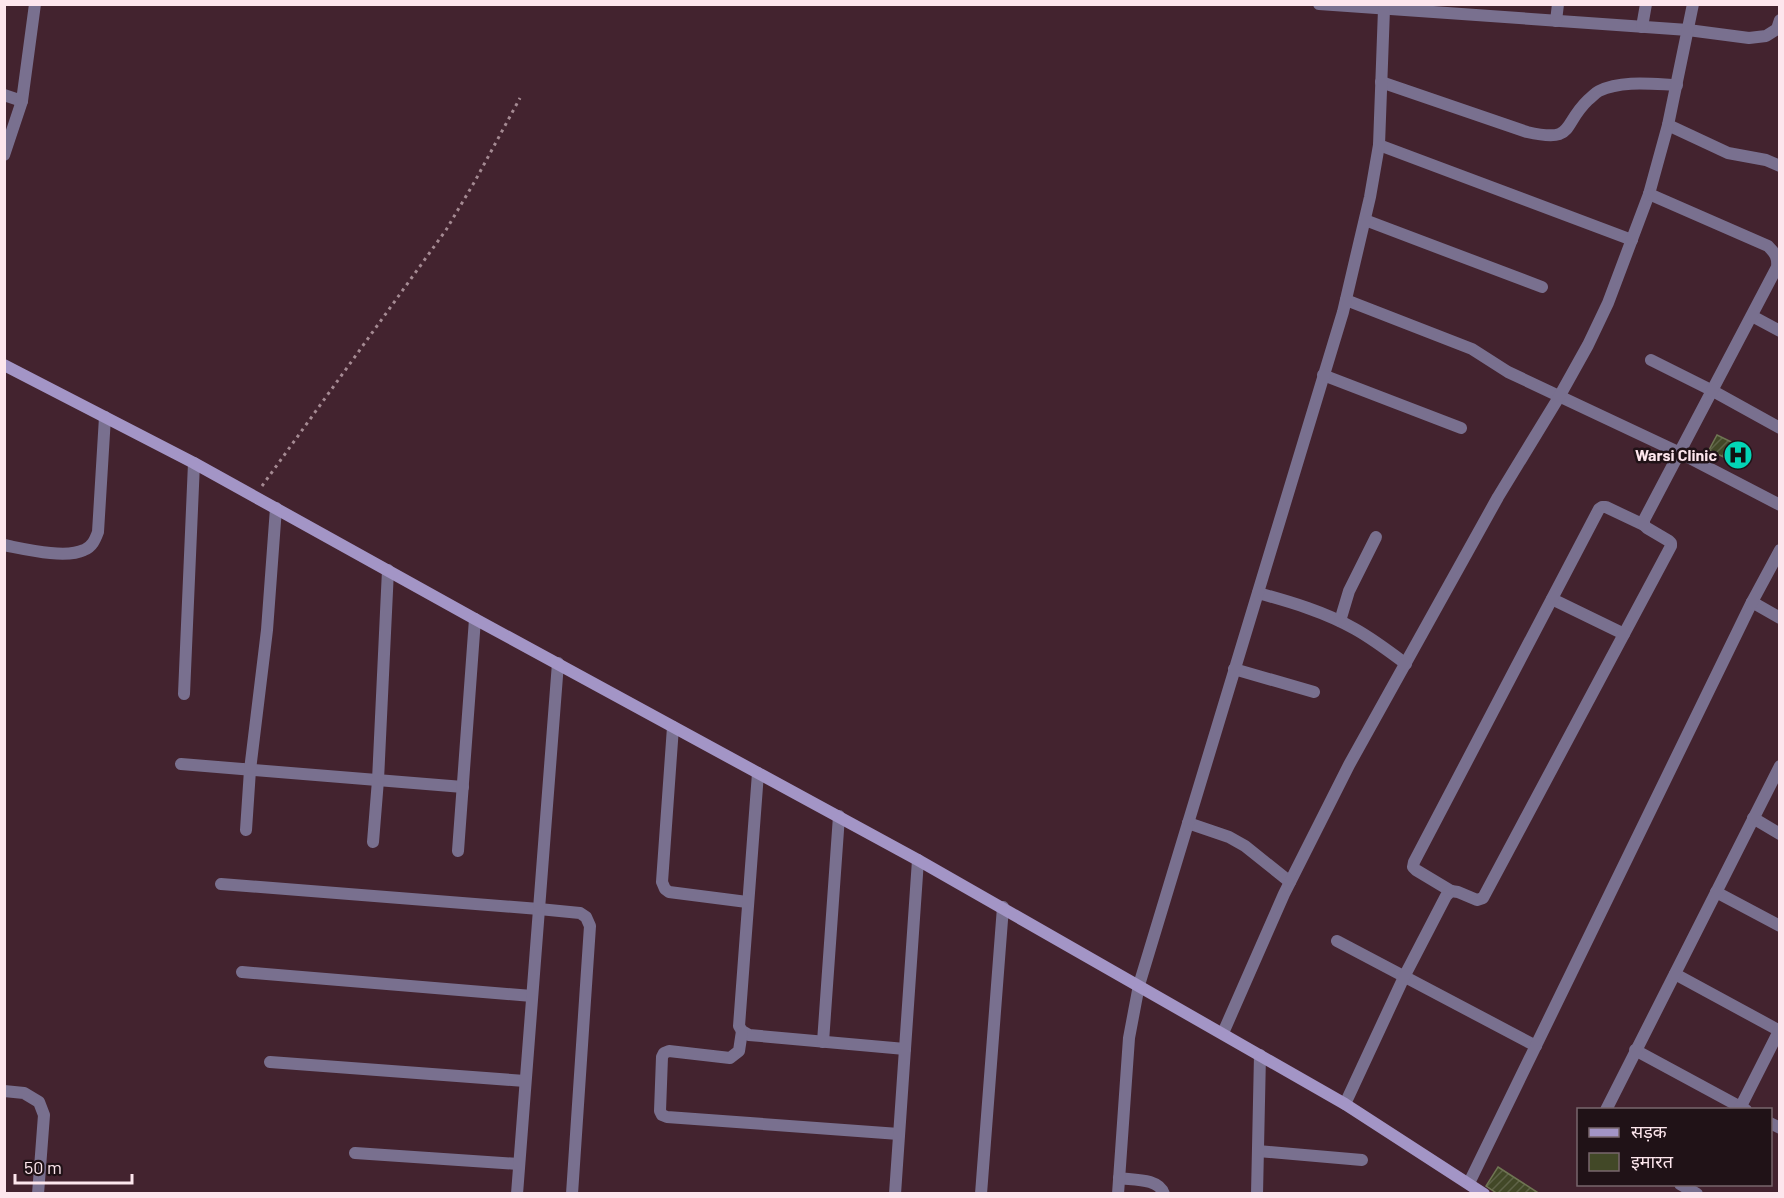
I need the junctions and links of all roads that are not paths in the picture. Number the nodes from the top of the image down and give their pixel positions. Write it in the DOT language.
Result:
graph roads {
  1 [pos="35,4"];
  2 [pos="1319,4"];
  3 [pos="1558,4"];
  4 [pos="1646,4"];
  5 [pos="1693,4"];
  6 [pos="1342,5"];
  7 [pos="1384,9"];
  8 [pos="1453,9"];
  9 [pos="1779,20"];
  10 [pos="1556,21"];
  11 [pos="1642,27"];
  12 [pos="1688,30"];
  13 [pos="1381,82"];
  14 [pos="1677,85"];
  15 [pos="4,95"];
  16 [pos="22,101"];
  17 [pos="1668,125"];
  18 [pos="1379,145"];
  19 [pos="4,155"];
  20 [pos="1779,166"];
  21 [pos="1649,194"];
  22 [pos="1365,220"];
  23 [pos="1632,240"];
  24 [pos="1542,287"];
  25 [pos="1346,300"];
  26 [pos="1752,316"];
  27 [pos="1779,331"];
  28 [pos="1651,360"];
  29 [pos="4,365"];
  30 [pos="1323,375"];
  31 [pos="1713,391"];
  32 [pos="1559,397"];
  33 [pos="105,417"];
  34 [pos="1461,428"];
  35 [pos="1779,428"];
  36 [pos="1680,453"];
  37 [pos="194,463"];
  38 [pos="1779,505"];
  39 [pos="276,508"];
  40 [pos="1644,525"];
  41 [pos="1376,537"];
  42 [pos="4,545"];
  43 [pos="1779,550"];
  44 [pos="388,570"];
  45 [pos="1258,593"];
  46 [pos="1552,599"];
  47 [pos="1752,602"];
  48 [pos="1779,618"];
  49 [pos="476,619"];
  50 [pos="1340,621"];
  51 [pos="1624,634"];
  52 [pos="558,663"];
  53 [pos="1406,663"];
  54 [pos="1234,669"];
  55 [pos="1314,692"];
  56 [pos="184,694"];
  57 [pos="673,727"];
  58 [pos="181,764"];
  59 [pos="1779,766"];
  60 [pos="250,770"];
  61 [pos="758,773"];
  62 [pos="378,780"];
  63 [pos="463,787"];
  64 [pos="839,816"];
  65 [pos="1753,818"];
  66 [pos="1188,823"];
  67 [pos="246,830"];
  68 [pos="1779,834"];
  69 [pos="373,842"];
  70 [pos="458,851"];
  71 [pos="918,860"];
  72 [pos="1290,882"];
  73 [pos="221,884"];
  74 [pos="1450,891"];
  75 [pos="1716,892"];
  76 [pos="747,902"];
  77 [pos="1003,907"];
  78 [pos="539,909"];
  79 [pos="1779,926"];
  80 [pos="1337,941"];
  81 [pos="242,972"];
  82 [pos="1676,974"];
  83 [pos="1404,976"];
  84 [pos="1139,985"];
  85 [pos="532,996"];
  86 [pos="1779,1030"];
  87 [pos="741,1031"];
  88 [pos="1223,1033"];
  89 [pos="823,1042"];
  90 [pos="1536,1046"];
  91 [pos="905,1049"];
  92 [pos="1635,1050"];
  93 [pos="1260,1055"];
  94 [pos="270,1062"];
  95 [pos="525,1081"];
  96 [pos="4,1091"];
  97 [pos="1345,1104"];
  98 [pos="1607,1108"];
  99 [pos="1742,1108"];
  100 [pos="899,1134"];
  101 [pos="1258,1151"];
  102 [pos="355,1153"];
  103 [pos="1362,1160"];
  104 [pos="519,1164"];
  105 [pos="1119,1178"];
  106 [pos="1469,1183"];
  107 [pos="1682,1186"];
  108 [pos="38,1194"];
  109 [pos="517,1194"];
  110 [pos="572,1194"];
  111 [pos="895,1194"];
  112 [pos="981,1194"];
  113 [pos="1118,1194"];
  114 [pos="1164,1194"];
  115 [pos="1257,1194"];
  116 [pos="1484,1194"];
  117 [pos="1697,1194"];
  1 -- 16 [label="street"];
  2 -- 6 [label="street"];
  3 -- 10 [label="street"];
  4 -- 11 [label="street"];
  5 -- 12 [label="street"];
  6 -- 7 [label="street"];
  7 -- 8 [label="street"];
  7 -- 13 [label="street"];
  8 -- 10 [label="street"];
  9 -- 12 [label="street"];
  10 -- 11 [label="street"];
  11 -- 12 [label="street"];
  12 -- 14 [label="street"];
  13 -- 14 [label="street"];
  13 -- 18 [label="street"];
  14 -- 17 [label="street"];
  15 -- 16 [label="street"];
  16 -- 19 [label="street"];
  17 -- 20 [label="street"];
  17 -- 21 [label="street"];
  18 -- 22 [label="street"];
  18 -- 23 [label="street"];
  21 -- 23 [label="street"];
  21 -- 26 [label="street"];
  22 -- 24 [label="street"];
  22 -- 25 [label="street"];
  23 -- 32 [label="street"];
  25 -- 30 [label="street"];
  25 -- 32 [label="street"];
  26 -- 27 [label="street"];
  26 -- 31 [label="street"];
  28 -- 31 [label="street"];
  29 -- 33 [label="street"];
  30 -- 34 [label="street"];
  30 -- 45 [label="street"];
  31 -- 35 [label="street"];
  31 -- 36 [label="street"];
  32 -- 36 [label="street"];
  32 -- 53 [label="street"];
  33 -- 37 [label="street"];
  33 -- 42 [label="street"];
  36 -- 38 [label="street"];
  36 -- 40 [label="street"];
  37 -- 39 [label="street"];
  37 -- 56 [label="street"];
  39 -- 44 [label="street"];
  39 -- 60 [label="street"];
  40 -- 46 [label="street"];
  40 -- 51 [label="street"];
  41 -- 50 [label="street"];
  43 -- 47 [label="street"];
  44 -- 49 [label="street"];
  44 -- 62 [label="street"];
  45 -- 50 [label="street"];
  45 -- 54 [label="street"];
  46 -- 51 [label="street"];
  46 -- 74 [label="street"];
  47 -- 48 [label="street"];
  47 -- 90 [label="street"];
  49 -- 52 [label="street"];
  49 -- 63 [label="street"];
  50 -- 53 [label="street"];
  51 -- 74 [label="street"];
  52 -- 57 [label="street"];
  52 -- 78 [label="street"];
  53 -- 72 [label="street"];
  54 -- 55 [label="street"];
  54 -- 66 [label="street"];
  57 -- 61 [label="street"];
  57 -- 76 [label="street"];
  58 -- 60 [label="street"];
  59 -- 65 [label="street"];
  60 -- 62 [label="street"];
  60 -- 67 [label="street"];
  61 -- 64 [label="street"];
  61 -- 76 [label="street"];
  62 -- 63 [label="street"];
  62 -- 69 [label="street"];
  63 -- 70 [label="street"];
  64 -- 71 [label="street"];
  64 -- 89 [label="street"];
  65 -- 68 [label="street"];
  65 -- 75 [label="street"];
  66 -- 72 [label="street"];
  66 -- 84 [label="street"];
  71 -- 77 [label="street"];
  71 -- 91 [label="street"];
  72 -- 88 [label="street"];
  73 -- 78 [label="street"];
  74 -- 83 [label="street"];
  75 -- 79 [label="street"];
  75 -- 82 [label="street"];
  76 -- 87 [label="street"];
  77 -- 84 [label="street"];
  77 -- 112 [label="street"];
  78 -- 85 [label="street"];
  78 -- 110 [label="street"];
  80 -- 83 [label="street"];
  81 -- 85 [label="street"];
  82 -- 86 [label="street"];
  82 -- 92 [label="street"];
  83 -- 90 [label="street"];
  83 -- 97 [label="street"];
  84 -- 88 [label="street"];
  84 -- 105 [label="street"];
  85 -- 95 [label="street"];
  86 -- 99 [label="street"];
  87 -- 89 [label="street"];
  87 -- 100 [label="street"];
  88 -- 93 [label="street"];
  89 -- 91 [label="street"];
  90 -- 106 [label="street"];
  91 -- 100 [label="street"];
  92 -- 98 [label="street"];
  92 -- 99 [label="street"];
  93 -- 97 [label="street"];
  93 -- 101 [label="street"];
  94 -- 95 [label="street"];
  95 -- 104 [label="street"];
  96 -- 108 [label="street"];
  97 -- 106 [label="street"];
  100 -- 111 [label="street"];
  101 -- 103 [label="street"];
  101 -- 115 [label="street"];
  102 -- 104 [label="street"];
  104 -- 109 [label="street"];
  105 -- 113 [label="street"];
  105 -- 114 [label="street"];
  106 -- 116 [label="street"];
  107 -- 117 [label="street"];
}
